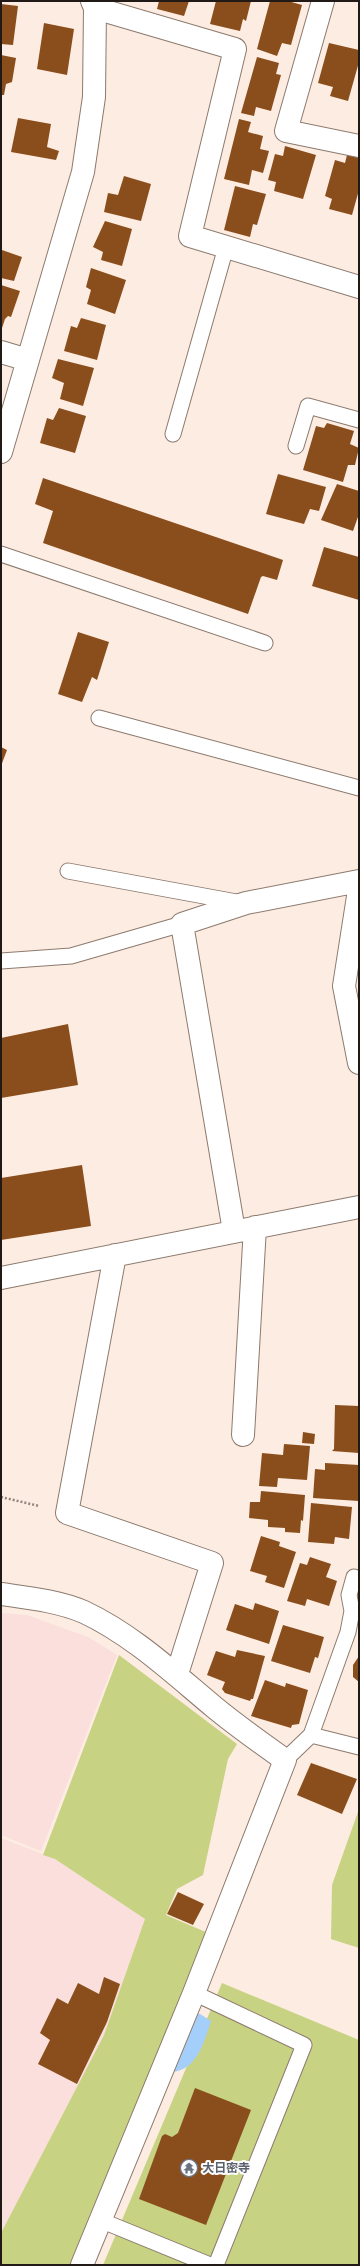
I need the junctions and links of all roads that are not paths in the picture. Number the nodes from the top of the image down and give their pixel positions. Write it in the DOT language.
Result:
graph roads {
  1 [pos="323,1"];
  2 [pos="94,4"];
  3 [pos="359,146"];
  4 [pos="226,247"];
  5 [pos="359,287"];
  6 [pos="1,352"];
  7 [pos="28,360"];
  8 [pos="359,420"];
  9 [pos="173,434"];
  10 [pos="296,446"];
  11 [pos="1,452"];
  12 [pos="1,554"];
  13 [pos="265,643"];
  14 [pos="99,718"];
  15 [pos="359,788"];
  16 [pos="68,871"];
  17 [pos="359,881"];
  18 [pos="359,890"];
  19 [pos="246,903"];
  20 [pos="182,924"];
  21 [pos="1,961"];
  22 [pos="353,974"];
  23 [pos="359,1063"];
  24 [pos="359,1207"];
  25 [pos="255,1227"];
  26 [pos="234,1231"];
  27 [pos="115,1255"];
  28 [pos="1,1278"];
  29 [pos="242,1435"];
  30 [pos="354,1577"];
  31 [pos="1,1594"];
  32 [pos="177,1674"];
  33 [pos="311,1735"];
  34 [pos="359,1747"];
  35 [pos="285,1760"];
  36 [pos="194,1994"];
  37 [pos="100,2220"];
  38 [pos="82,2265"];
  39 [pos="210,2265"];
  40 [pos="216,2265"];
  1 -- 3 [label="street"];
  2 -- 4 [label="street"];
  2 -- 7 [label="street"];
  4 -- 5 [label="street"];
  4 -- 9 [label="lane"];
  6 -- 7 [label="street"];
  7 -- 11 [label="street"];
  8 -- 10 [label="lane"];
  12 -- 13 [label="lane"];
  14 -- 15 [label="lane"];
  16 -- 19 [label="lane"];
  17 -- 19 [label="street"];
  18 -- 22 [label="street"];
  19 -- 20 [label="street"];
  20 -- 21 [label="lane"];
  20 -- 26 [label="street"];
  22 -- 23 [label="street"];
  24 -- 25 [label="street"];
  25 -- 26 [label="street"];
  25 -- 29 [label="street"];
  26 -- 27 [label="street"];
  27 -- 28 [label="street"];
  27 -- 32 [label="street"];
  30 -- 33 [label="lane"];
  31 -- 32 [label="street"];
  32 -- 35 [label="street"];
  33 -- 34 [label="lane"];
  33 -- 35 [label="lane"];
  35 -- 36 [label="street"];
  36 -- 37 [label="street"];
  36 -- 40 [label="lane"];
  37 -- 38 [label="street"];
  37 -- 39 [label="lane"];
}
